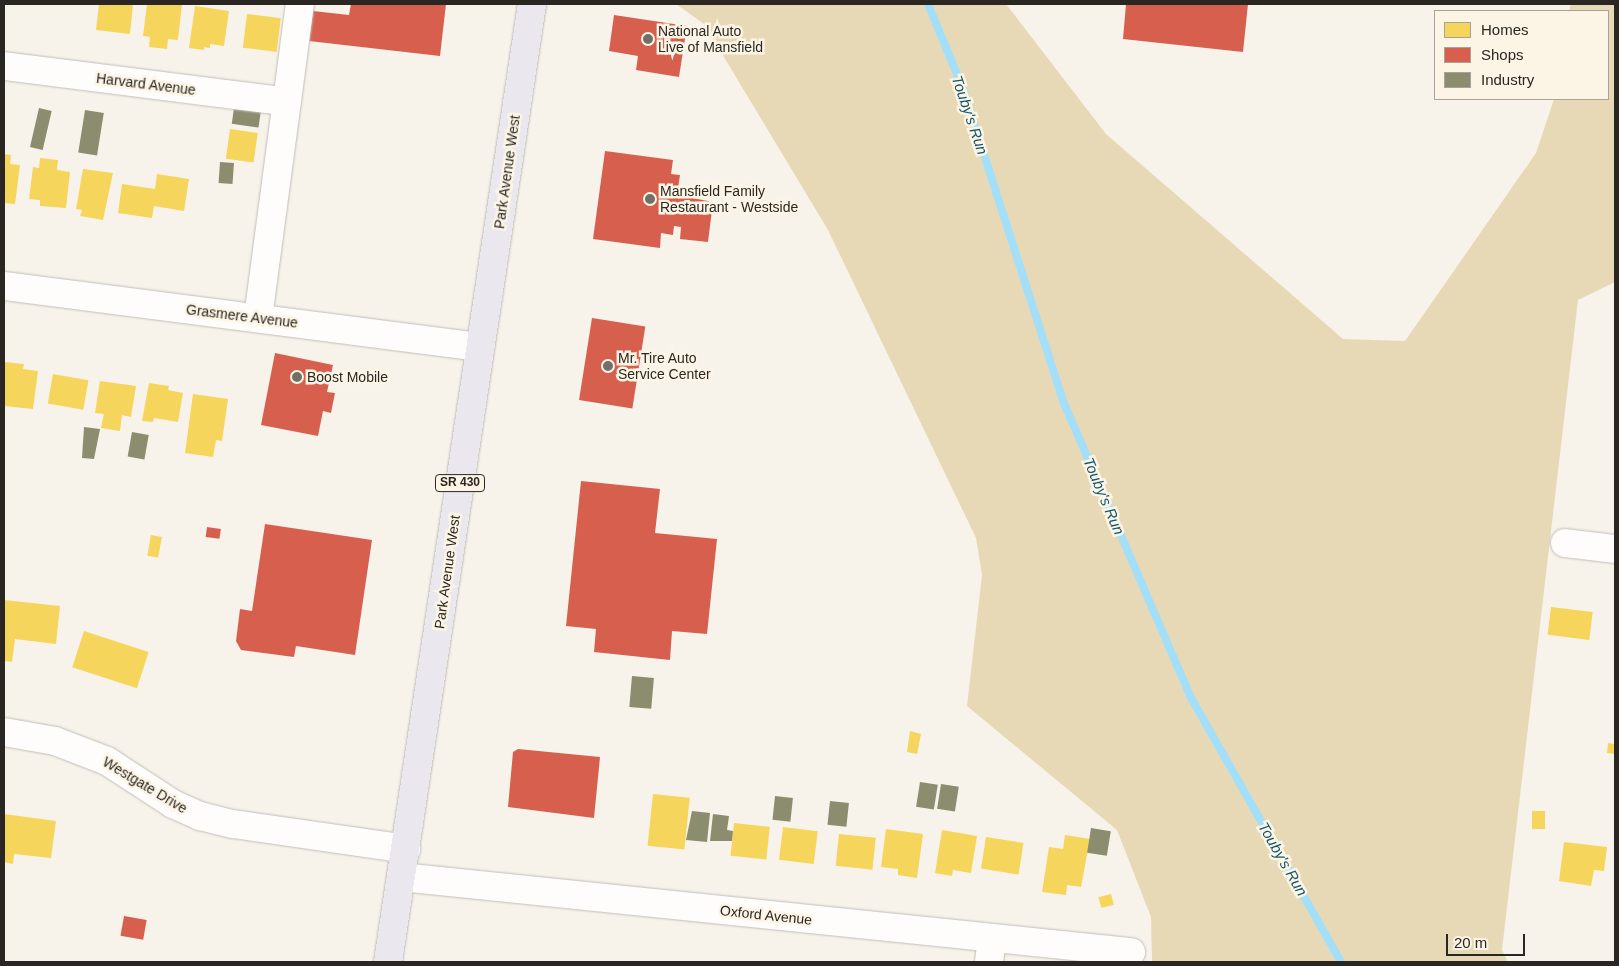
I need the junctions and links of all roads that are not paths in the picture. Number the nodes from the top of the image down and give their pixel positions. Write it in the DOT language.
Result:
graph roads {
  1 [pos="300,4"];
  2 [pos="532,4"];
  3 [pos="4,66"];
  4 [pos="287,102"];
  5 [pos="4,286"];
  6 [pos="258,318"];
  7 [pos="480,347"];
  8 [pos="1564,543"];
  9 [pos="1615,549"];
  10 [pos="4,732"];
  11 [pos="406,848"];
  12 [pos="401,877"];
  13 [pos="991,950"];
  14 [pos="1131,952"];
  15 [pos="388,962"];
  1 -- 4 [label="street"];
  2 -- 7 [label="main road, Park Avenue West / SR 430"];
  3 -- 4 [label="street, Harvard Avenue"];
  4 -- 6 [label="street"];
  5 -- 6 [label="street, Grasmere Avenue"];
  6 -- 7 [label="street, Grasmere Avenue"];
  7 -- 11 [label="main road, Park Avenue West / SR 430"];
  8 -- 9 [label="street"];
  10 -- 11 [label="street, Westgate Drive"];
  11 -- 12 [label="main road, Park Avenue West / SR 430"];
  12 -- 13 [label="street, Oxford Avenue"];
  12 -- 15 [label="main road, Park Avenue West / SR 430"];
  13 -- 14 [label="street, Oxford Avenue"];
}
